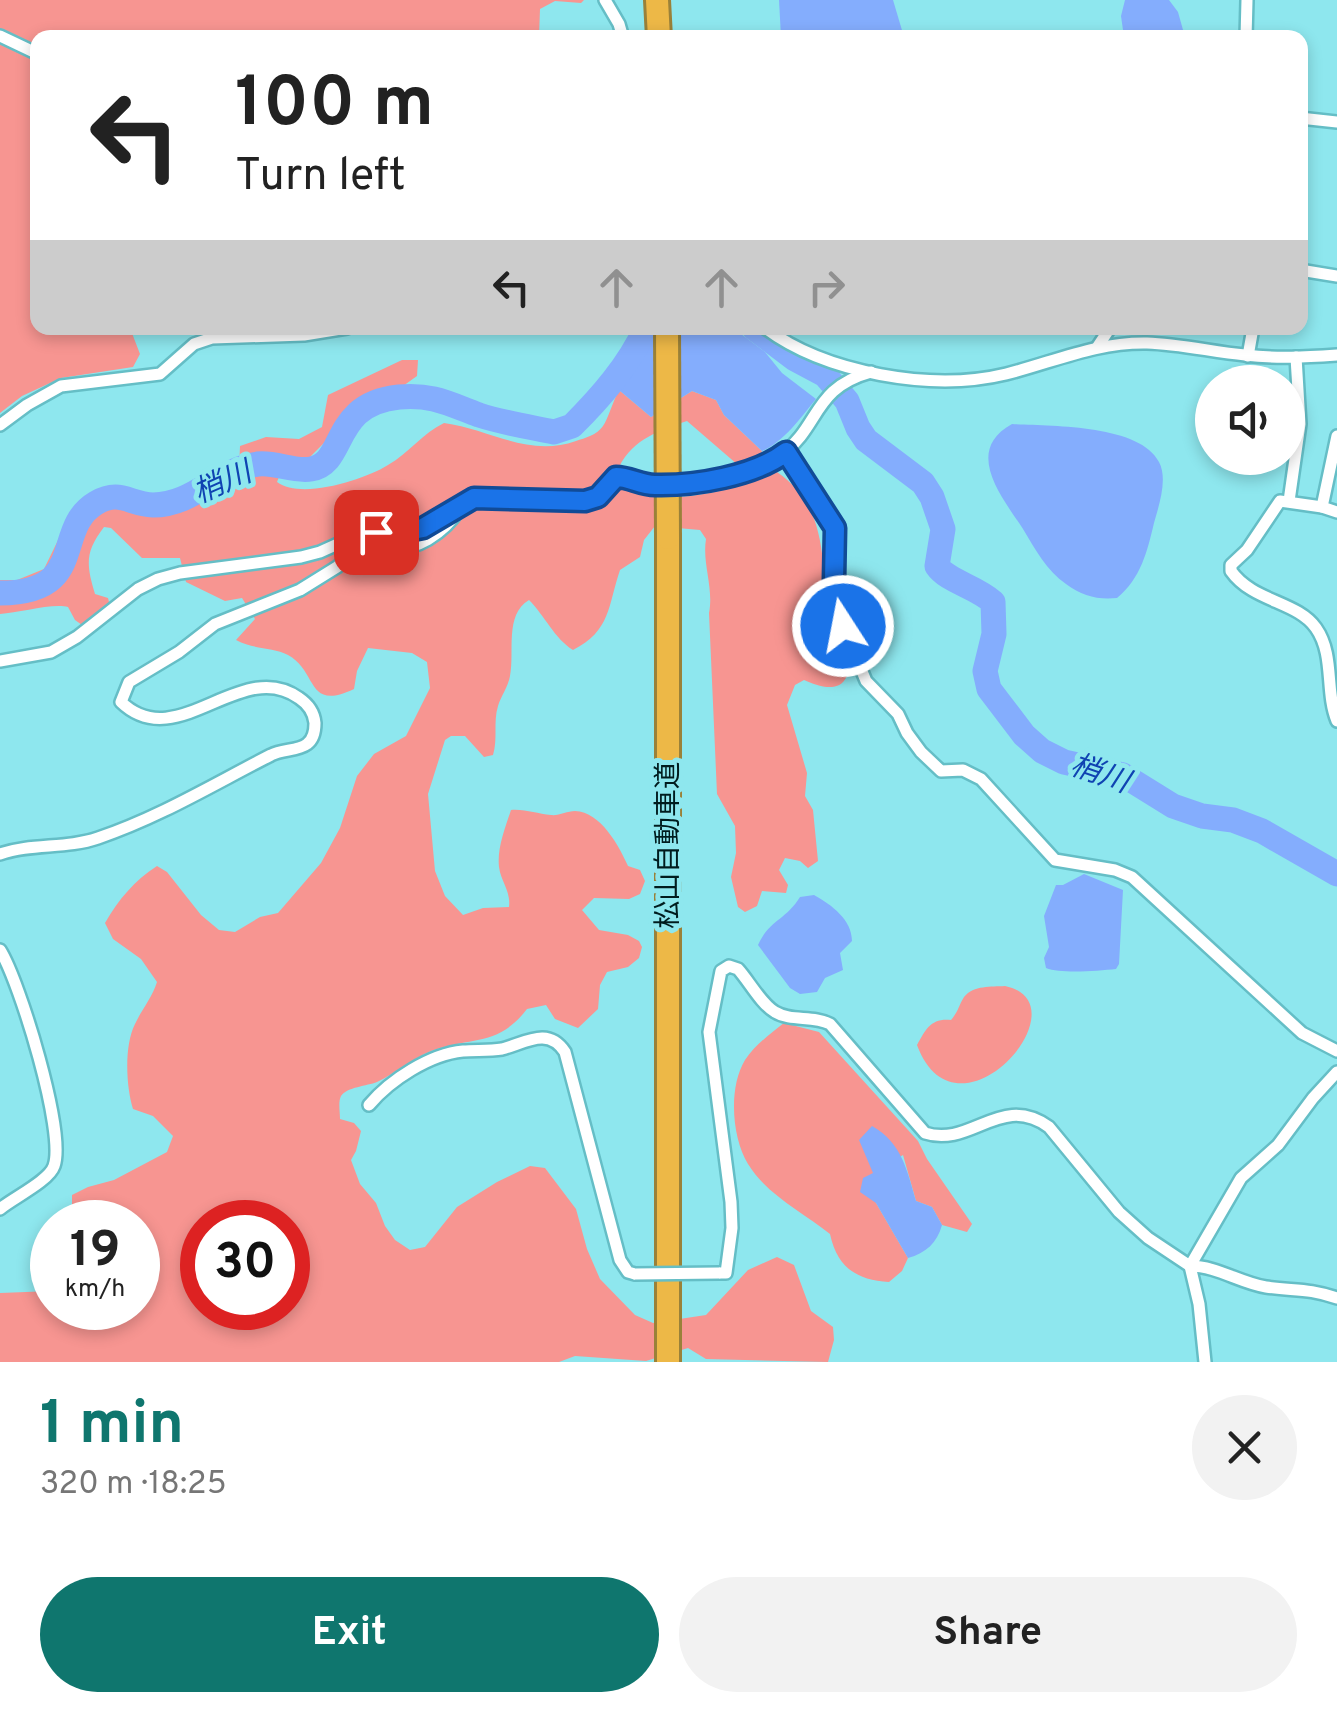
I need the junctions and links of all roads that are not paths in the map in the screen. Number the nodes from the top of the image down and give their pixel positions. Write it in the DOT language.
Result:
graph roads {
  1 [pos="604,0"];
  2 [pos="1247,0"];
  3 [pos="657,4"];
  4 [pos="621,30"];
  5 [pos="659,30"];
  6 [pos="1246,30"];
  7 [pos="0,36"];
  8 [pos="30,50"];
  9 [pos="1308,119"];
  10 [pos="1337,122"];
  11 [pos="1308,271"];
  12 [pos="1337,276"];
  13 [pos="304,335"];
  14 [pos="667,335"];
  15 [pos="775,335"];
  16 [pos="1105,335"];
  17 [pos="1252,335"];
  18 [pos="1098,346"];
  19 [pos="1337,355"];
  20 [pos="1248,356"];
  21 [pos="1296,357"];
  22 [pos="1296,365"];
  23 [pos="870,372"];
  24 [pos="0,426"];
  25 [pos="1337,436"];
  26 [pos="786,452"];
  27 [pos="1291,475"];
  28 [pos="1289,501"];
  29 [pos="1322,507"];
  30 [pos="460,508"];
  31 [pos="1337,512"];
  32 [pos="0,661"];
  33 [pos="1337,721"];
  34 [pos="0,854"];
  35 [pos="0,950"];
  36 [pos="1337,1051"];
  37 [pos="1337,1072"];
  38 [pos="368,1106"];
  39 [pos="0,1209"];
  40 [pos="1190,1266"];
  41 [pos="1337,1298"];
  42 [pos="668,1362"];
  43 [pos="1205,1362"];
  1 -- 4 [label="street"];
  2 -- 6 [label="street"];
  3 -- 5 [label="highway"];
  7 -- 8 [label="street"];
  9 -- 10 [label="street"];
  11 -- 12 [label="street"];
  13 -- 24 [label="street"];
  14 -- 42 [label="highway, 松山自動車道, bridge"];
  15 -- 23 [label="street"];
  16 -- 18 [label="street"];
  17 -- 20 [label="street"];
  18 -- 20 [label="street"];
  18 -- 23 [label="street"];
  19 -- 21 [label="street"];
  20 -- 21 [label="street"];
  21 -- 22 [label="street"];
  23 -- 26 [label="street"];
  25 -- 29 [label="street"];
  26 -- 30 [label="street"];
  26 -- 36 [label="street"];
  27 -- 28 [label="street"];
  28 -- 29 [label="street"];
  28 -- 33 [label="street"];
  29 -- 31 [label="street"];
  30 -- 32 [label="street"];
  30 -- 34 [label="street"];
  35 -- 39 [label="street"];
  37 -- 40 [label="street"];
  38 -- 40 [label="street, bridge"];
  40 -- 41 [label="street"];
  40 -- 43 [label="street"];
}
